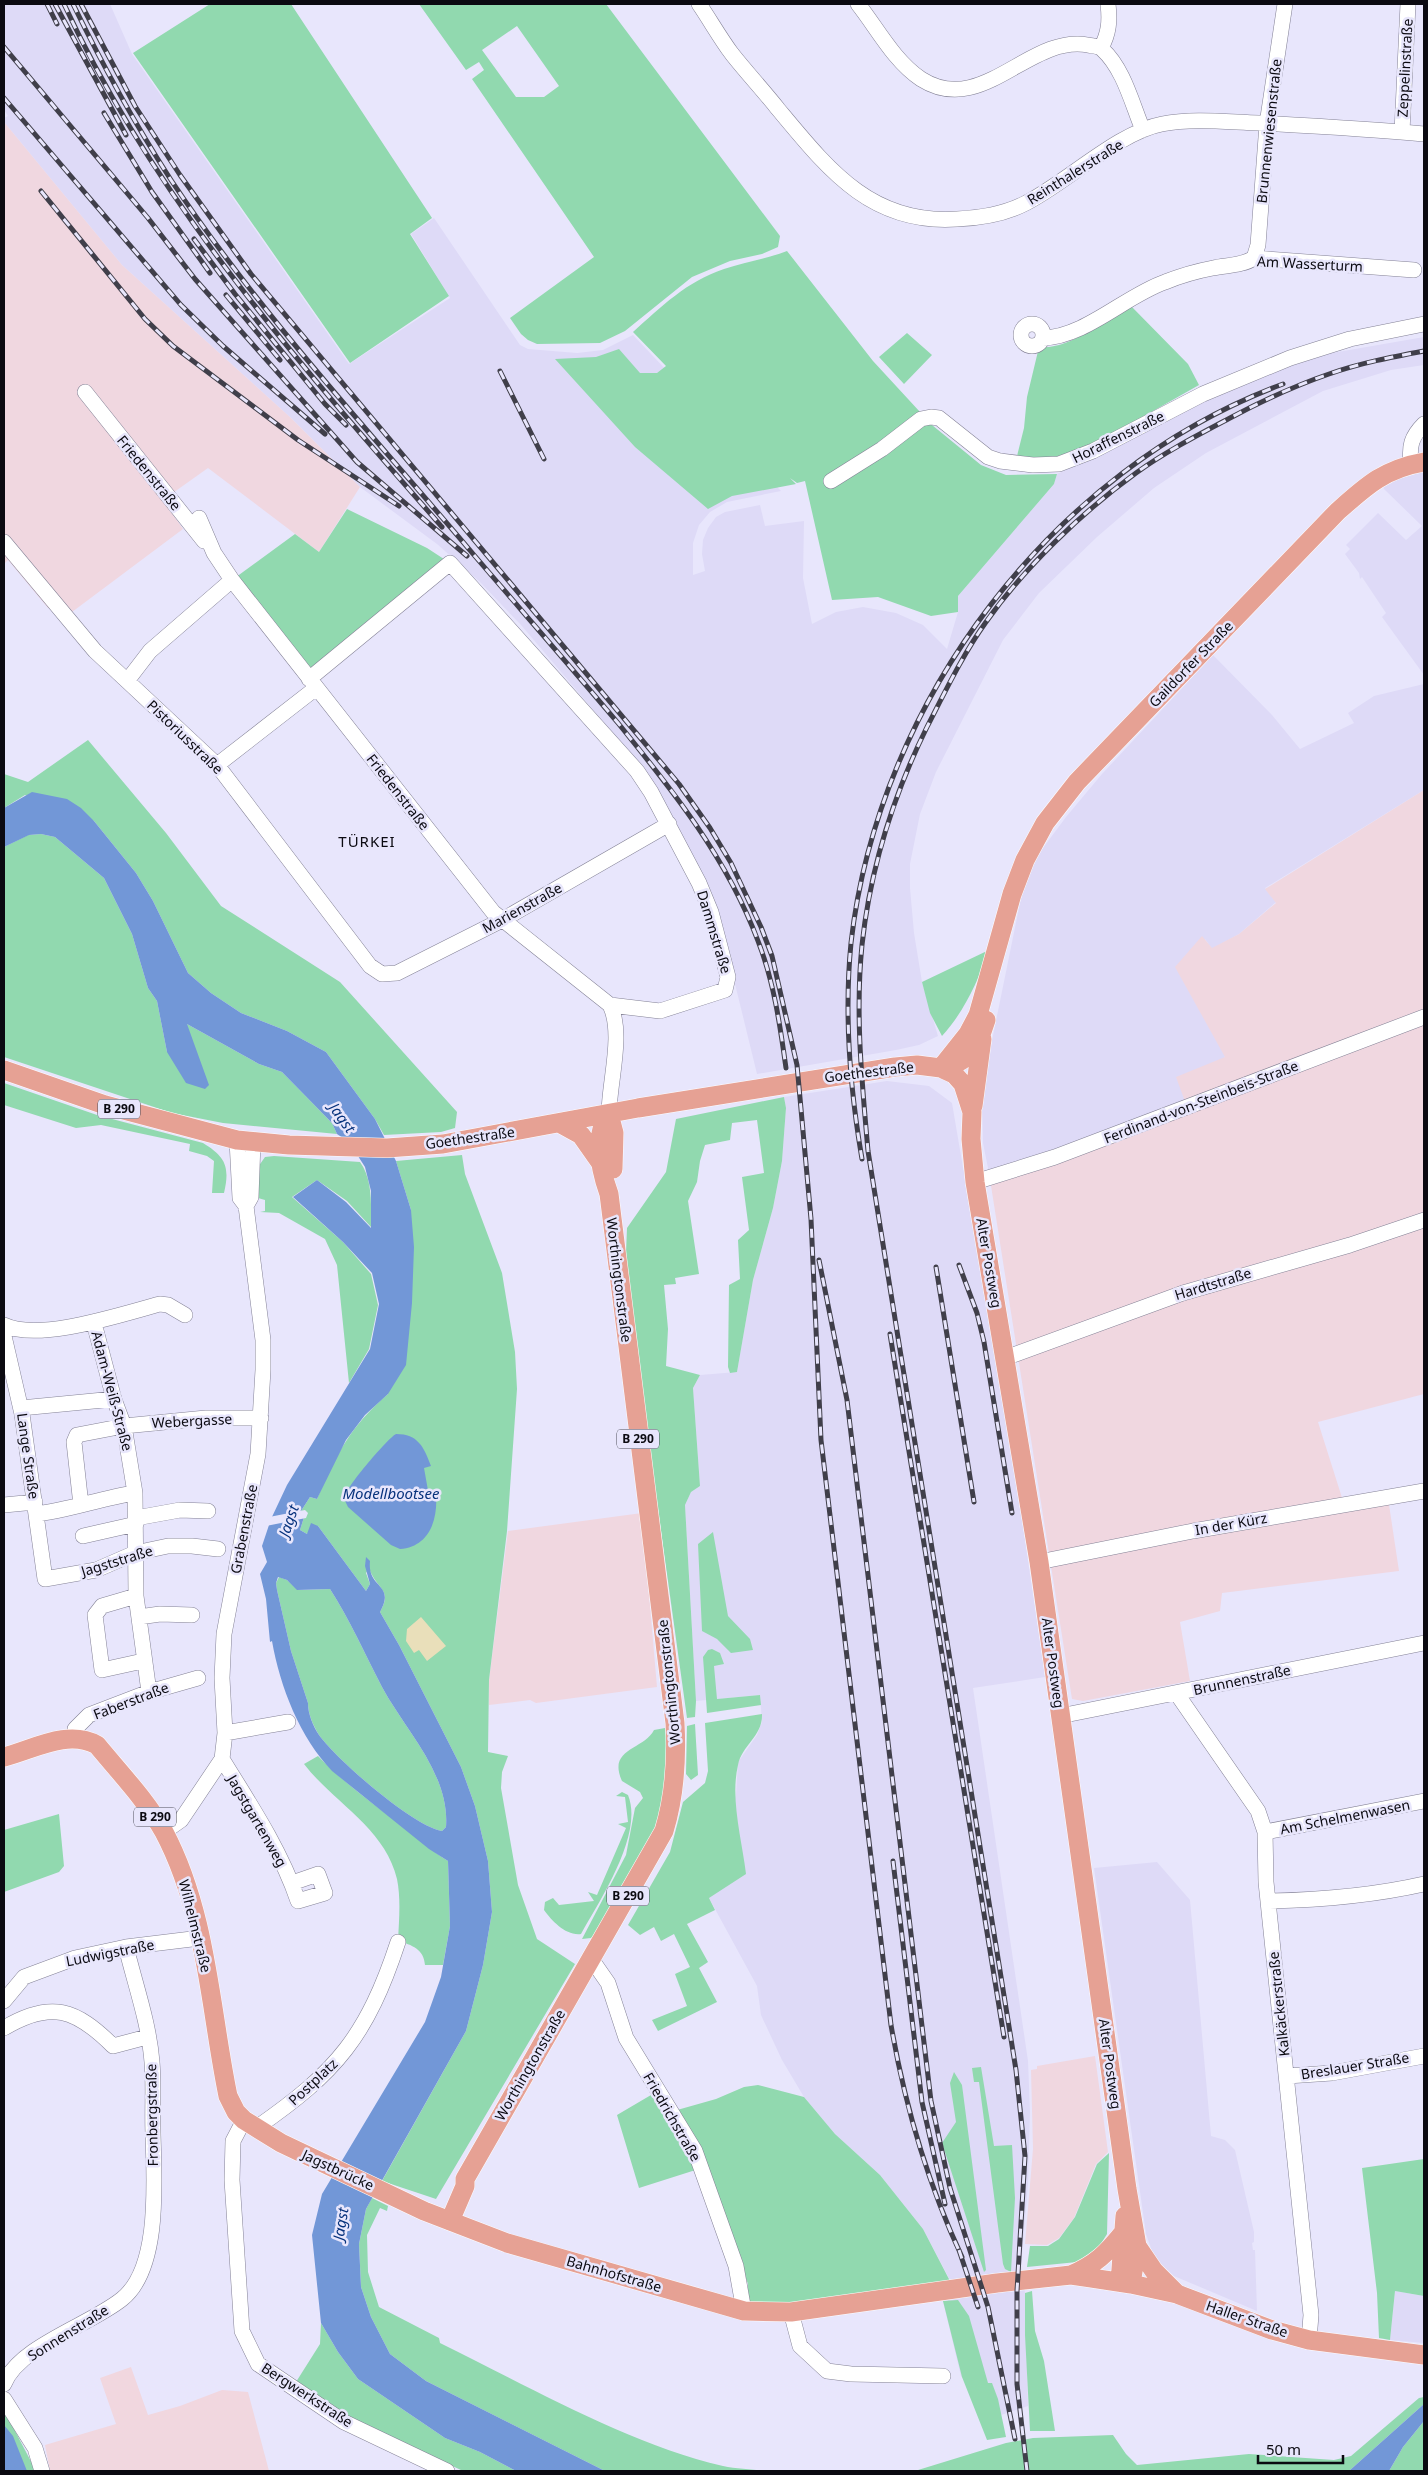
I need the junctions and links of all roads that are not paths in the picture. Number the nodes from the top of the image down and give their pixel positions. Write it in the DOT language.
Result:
graph roads {
  1 [pos="700,4"];
  2 [pos="859,4"];
  3 [pos="1108,4"];
  4 [pos="1284,4"];
  5 [pos="1408,4"];
  6 [pos="1101,48"];
  7 [pos="1267,124"];
  8 [pos="1143,130"];
  9 [pos="1402,132"];
  10 [pos="1424,134"];
  11 [pos="1254,258"];
  12 [pos="1414,270"];
  13 [pos="1424,324"];
  14 [pos="1043,338"];
  15 [pos="85,392"];
  16 [pos="1424,424"];
  17 [pos="1418,464"];
  18 [pos="831,481"];
  19 [pos="200,518"];
  20 [pos="4,542"];
  21 [pos="214,553"];
  22 [pos="232,580"];
  23 [pos="127,681"];
  24 [pos="312,684"];
  25 [pos="217,765"];
  26 [pos="669,824"];
  27 [pos="1006,913"];
  28 [pos="502,920"];
  29 [pos="370,966"];
  30 [pos="610,1005"];
  31 [pos="1424,1017"];
  32 [pos="984,1026"];
  33 [pos="941,1068"];
  34 [pos="4,1070"];
  35 [pos="972,1112"];
  36 [pos="609,1114"];
  37 [pos="560,1124"];
  38 [pos="970,1139"];
  39 [pos="245,1141"];
  40 [pos="601,1163"];
  41 [pos="976,1182"];
  42 [pos="609,1194"];
  43 [pos="1424,1224"];
  44 [pos="186,1315"];
  45 [pos="94,1323"];
  46 [pos="4,1324"];
  47 [pos="4,1336"];
  48 [pos="1005,1358"];
  49 [pos="114,1399"];
  50 [pos="21,1408"];
  51 [pos="261,1418"];
  52 [pos="124,1426"];
  53 [pos="1424,1491"];
  54 [pos="135,1493"];
  55 [pos="81,1505"];
  56 [pos="4,1506"];
  57 [pos="35,1508"];
  58 [pos="208,1511"];
  59 [pos="136,1521"];
  60 [pos="83,1536"];
  61 [pos="218,1549"];
  62 [pos="135,1554"];
  63 [pos="1039,1562"];
  64 [pos="45,1579"];
  65 [pos="136,1596"];
  66 [pos="192,1615"];
  67 [pos="139,1617"];
  68 [pos="1424,1643"];
  69 [pos="143,1661"];
  70 [pos="198,1678"];
  71 [pos="149,1692"];
  72 [pos="1177,1694"];
  73 [pos="1060,1716"];
  74 [pos="288,1722"];
  75 [pos="225,1733"];
  76 [pos="69,1738"];
  77 [pos="4,1757"];
  78 [pos="222,1759"];
  79 [pos="1424,1801"];
  80 [pos="164,1832"];
  81 [pos="1265,1832"];
  82 [pos="292,1883"];
  83 [pos="1424,1884"];
  84 [pos="1268,1901"];
  85 [pos="200,1938"];
  86 [pos="398,1942"];
  87 [pos="126,1947"];
  88 [pos="592,1960"];
  89 [pos="4,2001"];
  90 [pos="4,2028"];
  91 [pos="147,2037"];
  92 [pos="1424,2056"];
  93 [pos="1286,2076"];
  94 [pos="250,2124"];
  95 [pos="281,2143"];
  96 [pos="1127,2189"];
  97 [pos="445,2219"];
  98 [pos="1123,2233"];
  99 [pos="1137,2246"];
  100 [pos="1071,2276"];
  101 [pos="1126,2283"];
  102 [pos="136,2284"];
  103 [pos="1177,2294"];
  104 [pos="744,2311"];
  105 [pos="790,2312"];
  106 [pos="1309,2340"];
  107 [pos="1424,2355"];
  108 [pos="943,2376"];
  109 [pos="4,2384"];
  110 [pos="4,2399"];
  111 [pos="42,2471"];
  112 [pos="447,2471"];
  1 -- 8 [label="street, Reinthalerstraße"];
  2 -- 6 [label="street"];
  3 -- 6 [label="street"];
  4 -- 7 [label="street, Brunnenwiesenstraße"];
  5 -- 9 [label="street, Zeppelinstraße"];
  6 -- 8 [label="street"];
  7 -- 8 [label="street, Reinthalerstraße"];
  7 -- 9 [label="street, Reinthalerstraße"];
  7 -- 11 [label="street, Brunnenwiesenstraße"];
  9 -- 10 [label="street, Reinthalerstraße"];
  11 -- 12 [label="street, Am Wasserturm"];
  11 -- 14 [label="street, Am Wasserturm"];
  13 -- 18 [label="street, Horaffenstraße"];
  15 -- 21 [label="street, Friedenstraße"];
  16 -- 17 [label="street"];
  17 -- 27 [label="main road, Gaildorfer Straße"];
  19 -- 21 [label="street, Friedenstraße"];
  20 -- 23 [label="street, Pistoriusstraße"];
  21 -- 22 [label="street, Friedenstraße"];
  22 -- 23 [label="street"];
  22 -- 24 [label="street, Friedenstraße"];
  23 -- 25 [label="street, Pistoriusstraße"];
  24 -- 25 [label="street"];
  24 -- 26 [label="street, Dammstraße"];
  24 -- 28 [label="street, Friedenstraße"];
  25 -- 29 [label="street, Pistoriusstraße"];
  26 -- 28 [label="street, Marienstraße"];
  26 -- 30 [label="street, Dammstraße"];
  27 -- 32 [label="main road, Gaildorfer Straße"];
  27 -- 33 [label="main road, Gaildorfer Straße"];
  28 -- 29 [label="street, Marienstraße"];
  28 -- 30 [label="street, Friedenstraße"];
  30 -- 36 [label="street"];
  31 -- 41 [label="street, Ferdinand-von-Steinbeis-Straße"];
  32 -- 33 [label="main road, Gaildorfer Straße"];
  32 -- 35 [label="main road, Gaildorfer Straße"];
  33 -- 35 [label="main road, Alter Postweg"];
  33 -- 36 [label="main road, Goethestraße"];
  33 -- 38 [label="main road, Alter Postweg"];
  34 -- 39 [label="main road, Goethestraße / B 290"];
  35 -- 38 [label="main road, Alter Postweg"];
  36 -- 37 [label="main road, Goethestraße"];
  36 -- 40 [label="main road, Worthingtonstraße"];
  36 -- 42 [label="main road, Worthingtonstraße / B 290"];
  37 -- 39 [label="main road, Goethestraße / B 290"];
  37 -- 40 [label="main road, Worthingtonstraße / B 290"];
  38 -- 41 [label="main road, Alter Postweg"];
  39 -- 51 [label="street, Grabenstraße"];
  40 -- 42 [label="main road, Worthingtonstraße / B 290"];
  41 -- 48 [label="main road, Alter Postweg"];
  42 -- 88 [label="main road, Worthingtonstraße / B 290"];
  43 -- 48 [label="street, Hardtstraße"];
  44 -- 45 [label="street"];
  45 -- 46 [label="street"];
  45 -- 49 [label="street, Adam-Weiß-Straße"];
  47 -- 50 [label="street, Lange Straße"];
  48 -- 63 [label="main road, Alter Postweg"];
  49 -- 50 [label="street"];
  49 -- 52 [label="street, Adam-Weiß-Straße"];
  50 -- 57 [label="street, Lange Straße"];
  51 -- 52 [label="street, Webergasse"];
  51 -- 75 [label="street, Grabenstraße"];
  52 -- 54 [label="street, Adam-Weiß-Straße"];
  52 -- 55 [label="street, Webergasse"];
  53 -- 63 [label="street, In der Kürz"];
  54 -- 55 [label="street"];
  54 -- 59 [label="street, Adam-Weiß-Straße"];
  55 -- 57 [label="street"];
  56 -- 57 [label="street"];
  57 -- 64 [label="street, Lange Straße"];
  58 -- 59 [label="street"];
  59 -- 60 [label="street"];
  59 -- 62 [label="street, Adam-Weiß-Straße"];
  61 -- 62 [label="street, Jagststraße"];
  62 -- 64 [label="street, Jagststraße"];
  62 -- 65 [label="street, Adam-Weiß-Straße"];
  63 -- 73 [label="main road, Alter Postweg"];
  65 -- 67 [label="street, Adam-Weiß-Straße"];
  65 -- 69 [label="street"];
  66 -- 67 [label="street"];
  67 -- 69 [label="street, Adam-Weiß-Straße"];
  68 -- 72 [label="street, Brunnenstraße"];
  69 -- 71 [label="street, Adam-Weiß-Straße"];
  70 -- 71 [label="street, Faberstraße"];
  71 -- 76 [label="street, Faberstraße"];
  72 -- 73 [label="street, Brunnenstraße"];
  72 -- 81 [label="street, Kalkäckerstraße"];
  73 -- 96 [label="main road, Alter Postweg"];
  74 -- 75 [label="street"];
  75 -- 78 [label="street, Grabenstraße"];
  76 -- 77 [label="main road"];
  76 -- 80 [label="main road, Wilhelmstraße / B 290"];
  78 -- 80 [label="street, Grabenstraße"];
  78 -- 82 [label="street, Jagstgartenweg"];
  79 -- 81 [label="street, Am Schelmenwasen"];
  80 -- 85 [label="main road, Wilhelmstraße / B 290"];
  81 -- 84 [label="street, Kalkäckerstraße"];
  83 -- 84 [label="street"];
  84 -- 93 [label="street, Kalkäckerstraße"];
  85 -- 87 [label="street, Ludwigstraße"];
  85 -- 94 [label="main road, Wilhelmstraße / B 290"];
  86 -- 94 [label="street, Postplatz"];
  87 -- 89 [label="street, Ludwigstraße"];
  87 -- 91 [label="street, Fronbergstraße"];
  88 -- 97 [label="main road, Worthingtonstraße / B 290"];
  88 -- 104 [label="street, Friedrichstraße"];
  90 -- 91 [label="street"];
  91 -- 102 [label="street, Fronbergstraße"];
  92 -- 93 [label="street, Breslauer Straße"];
  93 -- 106 [label="street, Kalkäckerstraße"];
  94 -- 95 [label="main road, Wilhelmstraße / B 290"];
  94 -- 112 [label="street, Bergwerkstraße"];
  95 -- 97 [label="main road, Jagstbrücke / B 290"];
  96 -- 98 [label="main road, Alter Postweg"];
  96 -- 99 [label="main road, Alter Postweg"];
  97 -- 104 [label="main road, Bahnhofstraße"];
  98 -- 100 [label="main road"];
  98 -- 101 [label="main road, Alter Postweg"];
  99 -- 101 [label="main road, Alter Postweg"];
  99 -- 103 [label="main road, Alter Postweg"];
  100 -- 101 [label="main road, Haller Straße"];
  100 -- 105 [label="main road, Bahnhofstraße"];
  101 -- 103 [label="main road, Haller Straße"];
  102 -- 109 [label="street, Sonnenstraße"];
  103 -- 106 [label="main road, Haller Straße"];
  104 -- 105 [label="main road, Bahnhofstraße"];
  105 -- 108 [label="street"];
  106 -- 107 [label="main road, Haller Straße"];
  110 -- 111 [label="street"];
}
